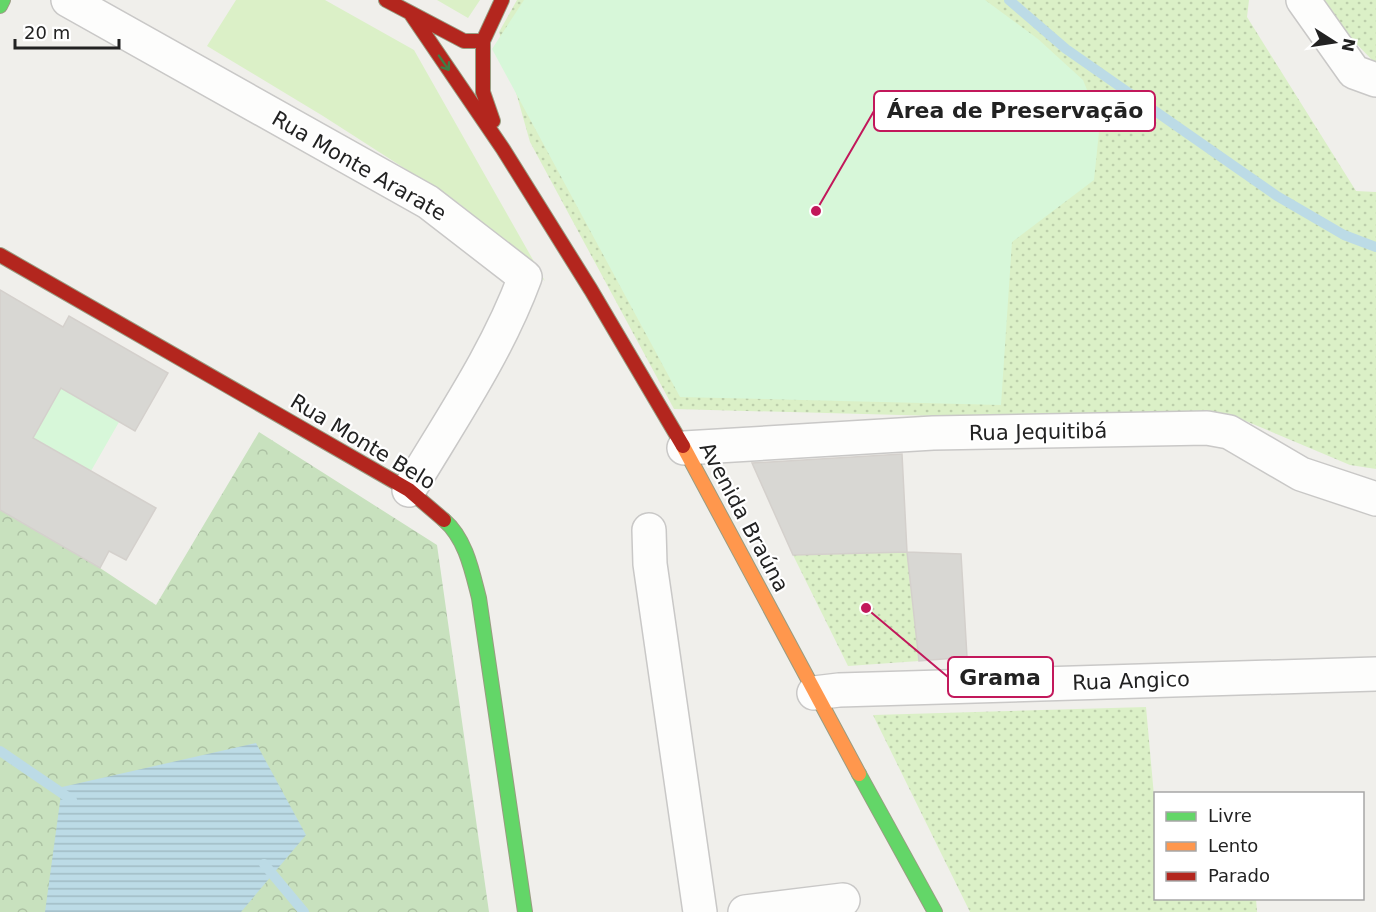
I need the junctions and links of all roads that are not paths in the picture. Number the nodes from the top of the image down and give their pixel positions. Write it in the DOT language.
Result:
graph roads {
  1 [pos="3,0"];
  2 [pos="68,0"];
  3 [pos="386,0"];
  4 [pos="502,0"];
  5 [pos="1303,0"];
  6 [pos="0,6"];
  7 [pos="411,14"];
  8 [pos="483,41"];
  9 [pos="1376,80"];
  10 [pos="503,149"];
  11 [pos="0,255"];
  12 [pos="684,448"];
  13 [pos="409,490"];
  14 [pos="1376,499"];
  15 [pos="649,530"];
  16 [pos="1376,674"];
  17 [pos="814,693"];
  18 [pos="843,900"];
  19 [pos="525,912"];
  20 [pos="700,912"];
  21 [pos="745,912"];
  22 [pos="935,912"];
  1 -- 6 [label="street"];
  2 -- 13 [label="street, Rua Monte Ararate"];
  3 -- 7 [label="street, Avenida Braúna"];
  4 -- 8 [label="street"];
  5 -- 9 [label="street"];
  7 -- 8 [label="street"];
  7 -- 10 [label="street, Avenida Braúna, one-way"];
  8 -- 10 [label="street, Avenida Braúna"];
  10 -- 12 [label="street, Avenida Braúna"];
  11 -- 13 [label="street, Rua Monte Belo"];
  12 -- 14 [label="street, Rua Jequitibá"];
  12 -- 17 [label="street, Avenida Braúna"];
  13 -- 19 [label="street, Rua Monte Belo"];
  15 -- 20 [label="street"];
  16 -- 17 [label="street, Rua Angico"];
  17 -- 22 [label="street, Avenida Braúna"];
  18 -- 21 [label="street"];
}
